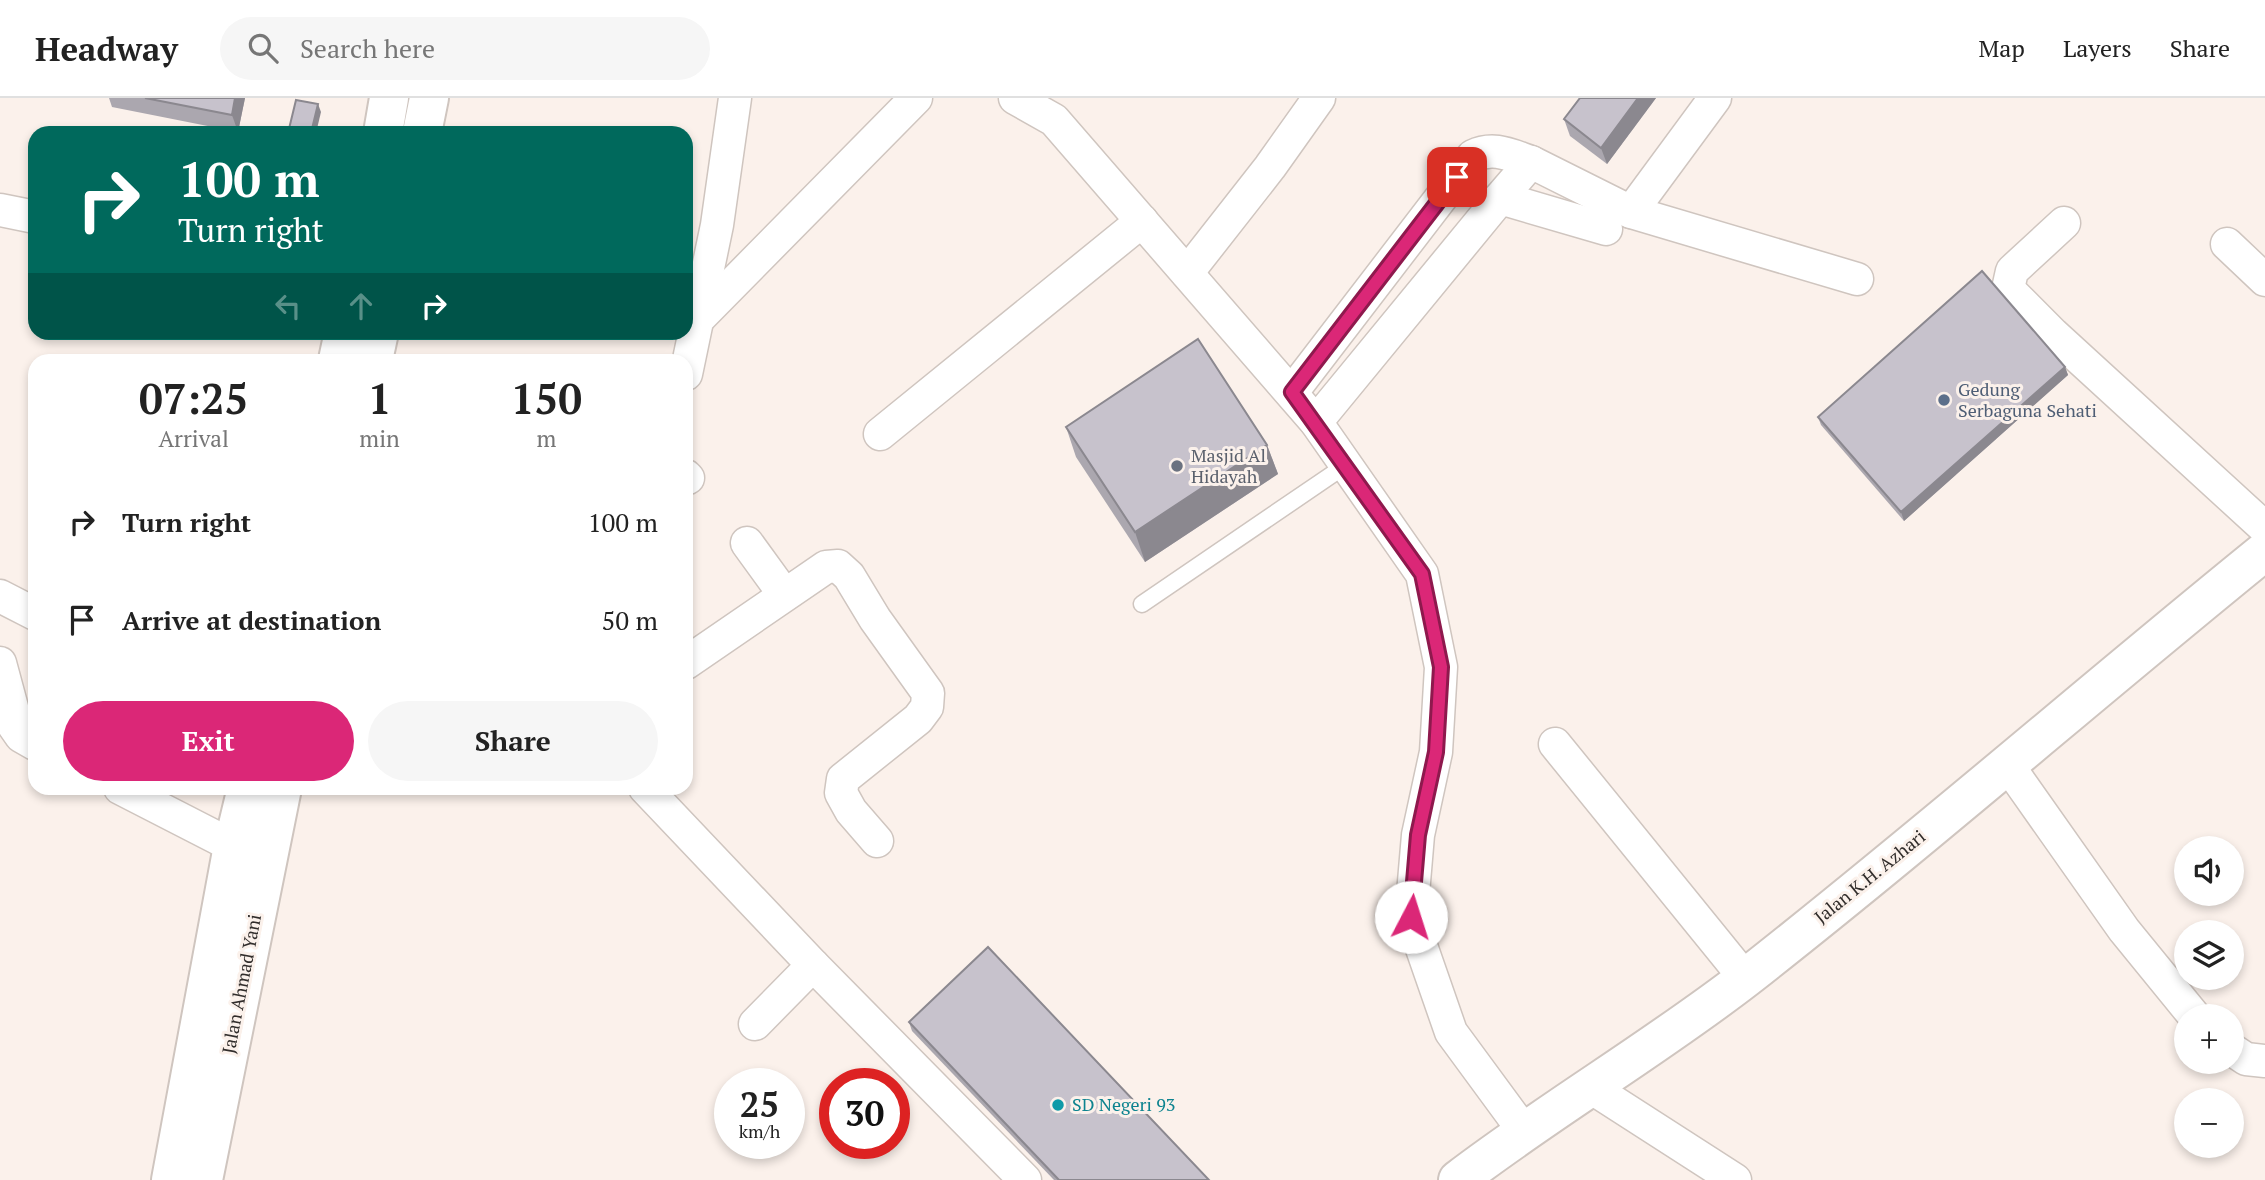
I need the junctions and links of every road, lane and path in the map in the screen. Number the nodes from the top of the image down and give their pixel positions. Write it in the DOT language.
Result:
graph roads {
  1 [pos="389,98"];
  2 [pos="429,98"];
  3 [pos="735,98"];
  4 [pos="916,98"];
  5 [pos="1015,98"];
  6 [pos="1319,98"];
  7 [pos="1715,98"];
  8 [pos="384,126"];
  9 [pos="423,126"];
  10 [pos="1531,162"];
  11 [pos="1500,198"];
  12 [pos="0,210"];
  13 [pos="28,216"];
  14 [pos="1142,221"];
  15 [pos="1618,221"];
  16 [pos="2064,223"];
  17 [pos="2227,244"];
  18 [pos="1187,273"];
  19 [pos="1857,279"];
  20 [pos="2265,280"];
  21 [pos="699,318"];
  22 [pos="691,354"];
  23 [pos="1292,392"];
  24 [pos="1316,422"];
  25 [pos="880,434"];
  26 [pos="1346,465"];
  27 [pos="2265,528"];
  28 [pos="747,543"];
  29 [pos="2265,551"];
  30 [pos="784,594"];
  31 [pos="0,596"];
  32 [pos="1142,604"];
  33 [pos="28,610"];
  34 [pos="693,658"];
  35 [pos="0,663"];
  36 [pos="28,740"];
  37 [pos="1555,744"];
  38 [pos="2007,764"];
  39 [pos="134,795"];
  40 [pos="245,795"];
  41 [pos="280,795"];
  42 [pos="652,795"];
  43 [pos="877,841"];
  44 [pos="233,846"];
  45 [pos="813,965"];
  46 [pos="1745,978"];
  47 [pos="2184,1004"];
  48 [pos="755,1024"];
  49 [pos="2244,1058"];
  50 [pos="2265,1061"];
  51 [pos="1592,1088"];
  52 [pos="1523,1130"];
  53 [pos="197,1179"];
  54 [pos="1025,1180"];
  55 [pos="1458,1180"];
  56 [pos="1735,1180"];
  1 -- 8 [label="main road"];
  2 -- 9 [label="main road"];
  3 -- 21 [label="street"];
  4 -- 21 [label="street"];
  5 -- 14 [label="street"];
  6 -- 18 [label="street"];
  7 -- 15 [label="street"];
  10 -- 11 [label="street"];
  10 -- 15 [label="street"];
  10 -- 23 [label="street"];
  11 -- 15 [label="street"];
  11 -- 24 [label="street"];
  12 -- 13 [label="street"];
  14 -- 18 [label="street"];
  14 -- 25 [label="street"];
  15 -- 19 [label="street"];
  16 -- 27 [label="street"];
  17 -- 20 [label="street"];
  18 -- 23 [label="street"];
  21 -- 22 [label="street"];
  23 -- 24 [label="street"];
  24 -- 26 [label="street"];
  26 -- 32 [label="lane"];
  26 -- 52 [label="street"];
  28 -- 30 [label="street"];
  29 -- 38 [label="main road, Jalan K.H. Azhari"];
  30 -- 34 [label="street"];
  30 -- 43 [label="street"];
  31 -- 33 [label="street"];
  35 -- 36 [label="street"];
  37 -- 46 [label="street"];
  38 -- 46 [label="main road, Jalan K.H. Azhari"];
  38 -- 47 [label="street"];
  39 -- 44 [label="street"];
  40 -- 44 [label="main road, Jalan Ahmad Yani"];
  41 -- 53 [label="main road, Jalan Ahmad Yani"];
  42 -- 45 [label="street"];
  44 -- 53 [label="main road, Jalan Ahmad Yani"];
  45 -- 48 [label="street"];
  45 -- 54 [label="street"];
  46 -- 51 [label="main road, Jalan K.H. Azhari"];
  49 -- 50 [label="street"];
  51 -- 52 [label="main road, Jalan K.H. Azhari"];
  51 -- 56 [label="street"];
  52 -- 55 [label="main road, Jalan K.H. Azhari"];
}
